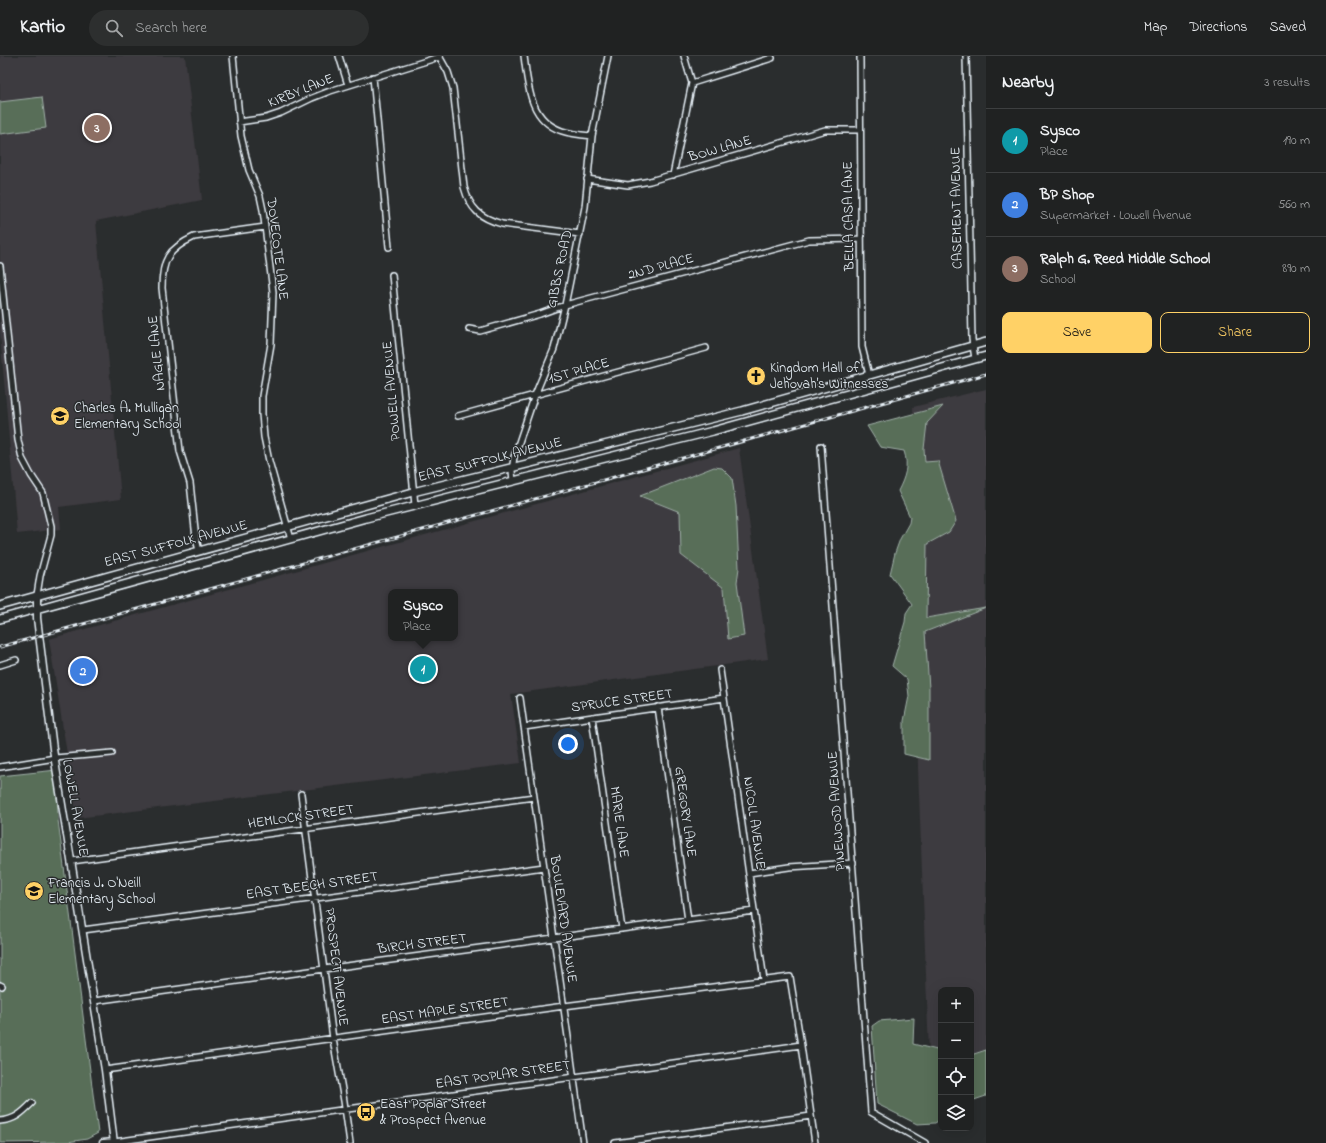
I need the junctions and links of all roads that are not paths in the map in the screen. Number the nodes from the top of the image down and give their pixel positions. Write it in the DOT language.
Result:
graph roads {
  1 [pos="233,56"];
  2 [pos="339,56"];
  3 [pos="524,56"];
  4 [pos="608,56"];
  5 [pos="684,56"];
  6 [pos="860,56"];
  7 [pos="966,56"];
  8 [pos="439,57"];
  9 [pos="772,58"];
  10 [pos="373,77"];
  11 [pos="692,83"];
  12 [pos="348,85"];
  13 [pos="239,122"];
  14 [pos="860,130"];
  15 [pos="592,136"];
  16 [pos="673,175"];
  17 [pos="587,179"];
  18 [pos="265,227"];
  19 [pos="580,234"];
  20 [pos="861,239"];
  21 [pos="389,247"];
  22 [pos="0,266"];
  23 [pos="392,275"];
  24 [pos="565,305"];
  25 [pos="470,329"];
  26 [pos="986,342"];
  27 [pos="973,346"];
  28 [pos="706,348"];
  29 [pos="986,356"];
  30 [pos="975,359"];
  31 [pos="869,375"];
  32 [pos="535,395"];
  33 [pos="458,416"];
  34 [pos="821,446"];
  35 [pos="512,468"];
  36 [pos="513,481"];
  37 [pos="413,492"];
  38 [pos="415,505"];
  39 [pos="288,526"];
  40 [pos="291,539"];
  41 [pos="199,551"];
  42 [pos="37,595"];
  43 [pos="0,606"];
  44 [pos="36,609"];
  45 [pos="0,619"];
  46 [pos="16,660"];
  47 [pos="0,665"];
  48 [pos="720,670"];
  49 [pos="520,698"];
  50 [pos="724,698"];
  51 [pos="658,708"];
  52 [pos="592,717"];
  53 [pos="524,727"];
  54 [pos="112,753"];
  55 [pos="55,758"];
  56 [pos="0,767"];
  57 [pos="301,794"];
  58 [pos="534,797"];
  59 [pos="306,829"];
  60 [pos="72,861"];
  61 [pos="853,864"];
  62 [pos="544,867"];
  63 [pos="749,873"];
  64 [pos="316,898"];
  65 [pos="754,911"];
  66 [pos="688,920"];
  67 [pos="83,930"];
  68 [pos="622,930"];
  69 [pos="554,938"];
  70 [pos="324,969"];
  71 [pos="764,980"];
  72 [pos="94,1001"];
  73 [pos="564,1006"];
  74 [pos="333,1039"];
  75 [pos="801,1045"];
  76 [pos="105,1070"];
  77 [pos="574,1077"];
  78 [pos="32,1103"];
  79 [pos="345,1109"];
  80 [pos="811,1116"];
  81 [pos="0,1121"];
  82 [pos="913,1136"];
  83 [pos="103,1143"];
  84 [pos="114,1143"];
  85 [pos="350,1143"];
  86 [pos="583,1143"];
  87 [pos="615,1143"];
  88 [pos="815,1143"];
  89 [pos="914,1143"];
  90 [pos="925,1143"];
  1 -- 13 [label="street, DOVECOTE LANE"];
  2 -- 12 [label="street"];
  3 -- 15 [label="street"];
  4 -- 15 [label="street, GIBBS ROAD"];
  5 -- 11 [label="street"];
  6 -- 14 [label="street, BELLA CASA LANE"];
  7 -- 27 [label="street, CASEMENT AVENUE"];
  8 -- 10 [label="street, KIRBY LANE"];
  8 -- 19 [label="street"];
  9 -- 11 [label="street"];
  10 -- 12 [label="street, KIRBY LANE"];
  10 -- 21 [label="street"];
  11 -- 16 [label="street"];
  12 -- 13 [label="street, KIRBY LANE"];
  13 -- 18 [label="street, DOVECOTE LANE"];
  14 -- 16 [label="street, BOW LANE"];
  14 -- 20 [label="street, BELLA CASA LANE"];
  15 -- 17 [label="street, GIBBS ROAD"];
  16 -- 17 [label="street, BOW LANE"];
  17 -- 19 [label="street, GIBBS ROAD"];
  18 -- 39 [label="street, DOVECOTE LANE"];
  18 -- 41 [label="street, NAGLE LANE"];
  19 -- 24 [label="street, GIBBS ROAD"];
  20 -- 24 [label="street, 2ND PLACE"];
  20 -- 31 [label="street, BELLA CASA LANE"];
  22 -- 42 [label="street"];
  23 -- 37 [label="street, POWELL AVENUE"];
  24 -- 25 [label="street, 2ND PLACE"];
  24 -- 32 [label="street, GIBBS ROAD"];
  26 -- 27 [label="main road, EAST SUFFOLK AVENUE"];
  27 -- 30 [label="street, CASEMENT AVENUE"];
  27 -- 31 [label="main road, EAST SUFFOLK AVENUE"];
  28 -- 32 [label="street, 1ST PLACE"];
  29 -- 30 [label="main road, EAST SUFFOLK AVENUE"];
  30 -- 36 [label="main road, EAST SUFFOLK AVENUE"];
  31 -- 35 [label="main road, EAST SUFFOLK AVENUE"];
  32 -- 33 [label="street, 1ST PLACE"];
  32 -- 35 [label="street, GIBBS ROAD"];
  34 -- 61 [label="street, PINEWOOD AVENUE"];
  35 -- 36 [label="street, GIBBS ROAD"];
  35 -- 37 [label="main road, EAST SUFFOLK AVENUE"];
  36 -- 38 [label="main road, EAST SUFFOLK AVENUE"];
  37 -- 38 [label="street, POWELL AVENUE"];
  37 -- 39 [label="main road, EAST SUFFOLK AVENUE"];
  38 -- 40 [label="main road, EAST SUFFOLK AVENUE"];
  39 -- 40 [label="street, DOVECOTE LANE"];
  39 -- 41 [label="main road, EAST SUFFOLK AVENUE"];
  40 -- 44 [label="main road, EAST SUFFOLK AVENUE"];
  41 -- 42 [label="main road, EAST SUFFOLK AVENUE"];
  42 -- 43 [label="main road, EAST SUFFOLK AVENUE"];
  42 -- 44 [label="street, LOWELL AVENUE"];
  44 -- 45 [label="main road, EAST SUFFOLK AVENUE"];
  44 -- 55 [label="street, LOWELL AVENUE"];
  46 -- 47 [label="street"];
  48 -- 50 [label="street, NICOLL AVENUE"];
  49 -- 53 [label="street, BOULEVARD AVENUE"];
  50 -- 51 [label="street, SPRUCE STREET"];
  50 -- 63 [label="street, NICOLL AVENUE"];
  51 -- 52 [label="street, SPRUCE STREET"];
  51 -- 66 [label="street, GREGORY LANE"];
  52 -- 53 [label="street, SPRUCE STREET"];
  52 -- 68 [label="street, MARIE LANE"];
  53 -- 58 [label="street, BOULEVARD AVENUE"];
  54 -- 55 [label="street"];
  55 -- 56 [label="street"];
  55 -- 60 [label="street, LOWELL AVENUE"];
  57 -- 59 [label="street, PROSPECT AVENUE"];
  58 -- 59 [label="street, HEMLOCK STREET"];
  58 -- 62 [label="street, BOULEVARD AVENUE"];
  59 -- 60 [label="street, HEMLOCK STREET"];
  59 -- 64 [label="street, PROSPECT AVENUE"];
  60 -- 67 [label="street, LOWELL AVENUE"];
  61 -- 63 [label="street"];
  61 -- 82 [label="street, PINEWOOD AVENUE"];
  62 -- 64 [label="street, EAST BEECH STREET"];
  62 -- 69 [label="street, BOULEVARD AVENUE"];
  63 -- 65 [label="street, NICOLL AVENUE"];
  64 -- 67 [label="street, EAST BEECH STREET"];
  64 -- 70 [label="street, PROSPECT AVENUE"];
  65 -- 66 [label="street, BIRCH STREET"];
  65 -- 71 [label="street, NICOLL AVENUE"];
  66 -- 68 [label="street, BIRCH STREET"];
  67 -- 72 [label="street, LOWELL AVENUE"];
  68 -- 69 [label="street, BIRCH STREET"];
  69 -- 70 [label="street, BIRCH STREET"];
  69 -- 73 [label="street, BOULEVARD AVENUE"];
  70 -- 72 [label="street, BIRCH STREET"];
  70 -- 74 [label="street, PROSPECT AVENUE"];
  71 -- 73 [label="street, EAST MAPLE STREET"];
  71 -- 75 [label="street, EAST MAPLE STREET"];
  72 -- 76 [label="street, LOWELL AVENUE"];
  73 -- 74 [label="street, EAST MAPLE STREET"];
  73 -- 77 [label="street, BOULEVARD AVENUE"];
  74 -- 76 [label="street, EAST MAPLE STREET"];
  74 -- 79 [label="street, PROSPECT AVENUE"];
  75 -- 77 [label="street, EAST POPLAR STREET"];
  75 -- 80 [label="street"];
  76 -- 84 [label="street, LOWELL AVENUE"];
  77 -- 79 [label="street, EAST POPLAR STREET"];
  77 -- 86 [label="street, BOULEVARD AVENUE"];
  78 -- 81 [label="street"];
  79 -- 84 [label="street, EAST POPLAR STREET"];
  79 -- 85 [label="street, PROSPECT AVENUE"];
  80 -- 87 [label="street"];
  80 -- 88 [label="street"];
  82 -- 89 [label="street"];
  82 -- 90 [label="street, PINEWOOD AVENUE"];
  83 -- 84 [label="street"];
}
